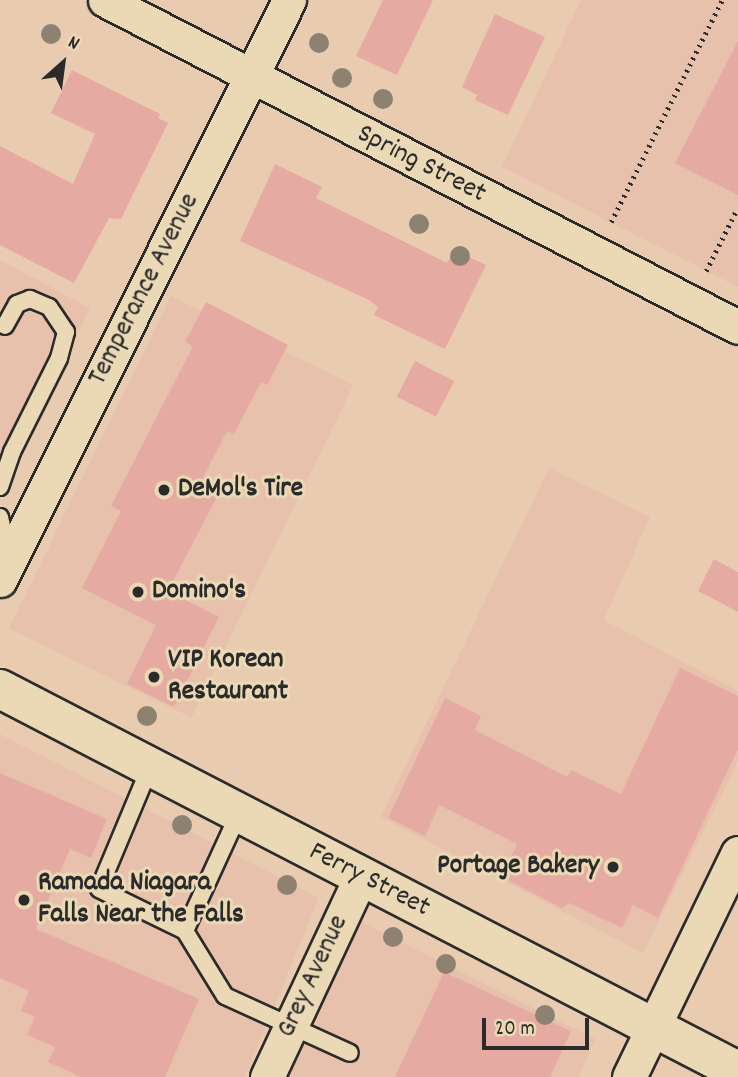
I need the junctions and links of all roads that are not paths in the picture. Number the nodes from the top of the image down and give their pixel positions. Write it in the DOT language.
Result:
graph roads {
  1 [pos="105,0"];
  2 [pos="289,0"];
  3 [pos="251,79"];
  4 [pos="5,326"];
  5 [pos="738,327"];
  6 [pos="0,487"];
  7 [pos="0,517"];
  8 [pos="5,570"];
  9 [pos="0,689"];
  10 [pos="150,766"];
  11 [pos="239,813"];
  12 [pos="738,853"];
  13 [pos="361,876"];
  14 [pos="185,931"];
  15 [pos="291,1027"];
  16 [pos="652,1027"];
  17 [pos="350,1053"];
  18 [pos="738,1071"];
  19 [pos="267,1077"];
  20 [pos="629,1077"];
  1 -- 3 [label="street, Spring Street"];
  2 -- 3 [label="street, Temperance Avenue"];
  3 -- 5 [label="street, Spring Street"];
  3 -- 8 [label="street, Temperance Avenue"];
  4 -- 6 [label="lane"];
  7 -- 8 [label="lane"];
  9 -- 10 [label="main road, Ferry Street"];
  10 -- 11 [label="main road, Ferry Street"];
  10 -- 14 [label="lane"];
  11 -- 13 [label="main road, Ferry Street"];
  11 -- 14 [label="lane"];
  12 -- 16 [label="street"];
  13 -- 15 [label="street, Grey Avenue"];
  13 -- 16 [label="main road, Ferry Street"];
  14 -- 15 [label="lane"];
  15 -- 17 [label="lane"];
  15 -- 19 [label="street, Grey Avenue"];
  16 -- 18 [label="main road, Ferry Street"];
  16 -- 20 [label="street"];
}
